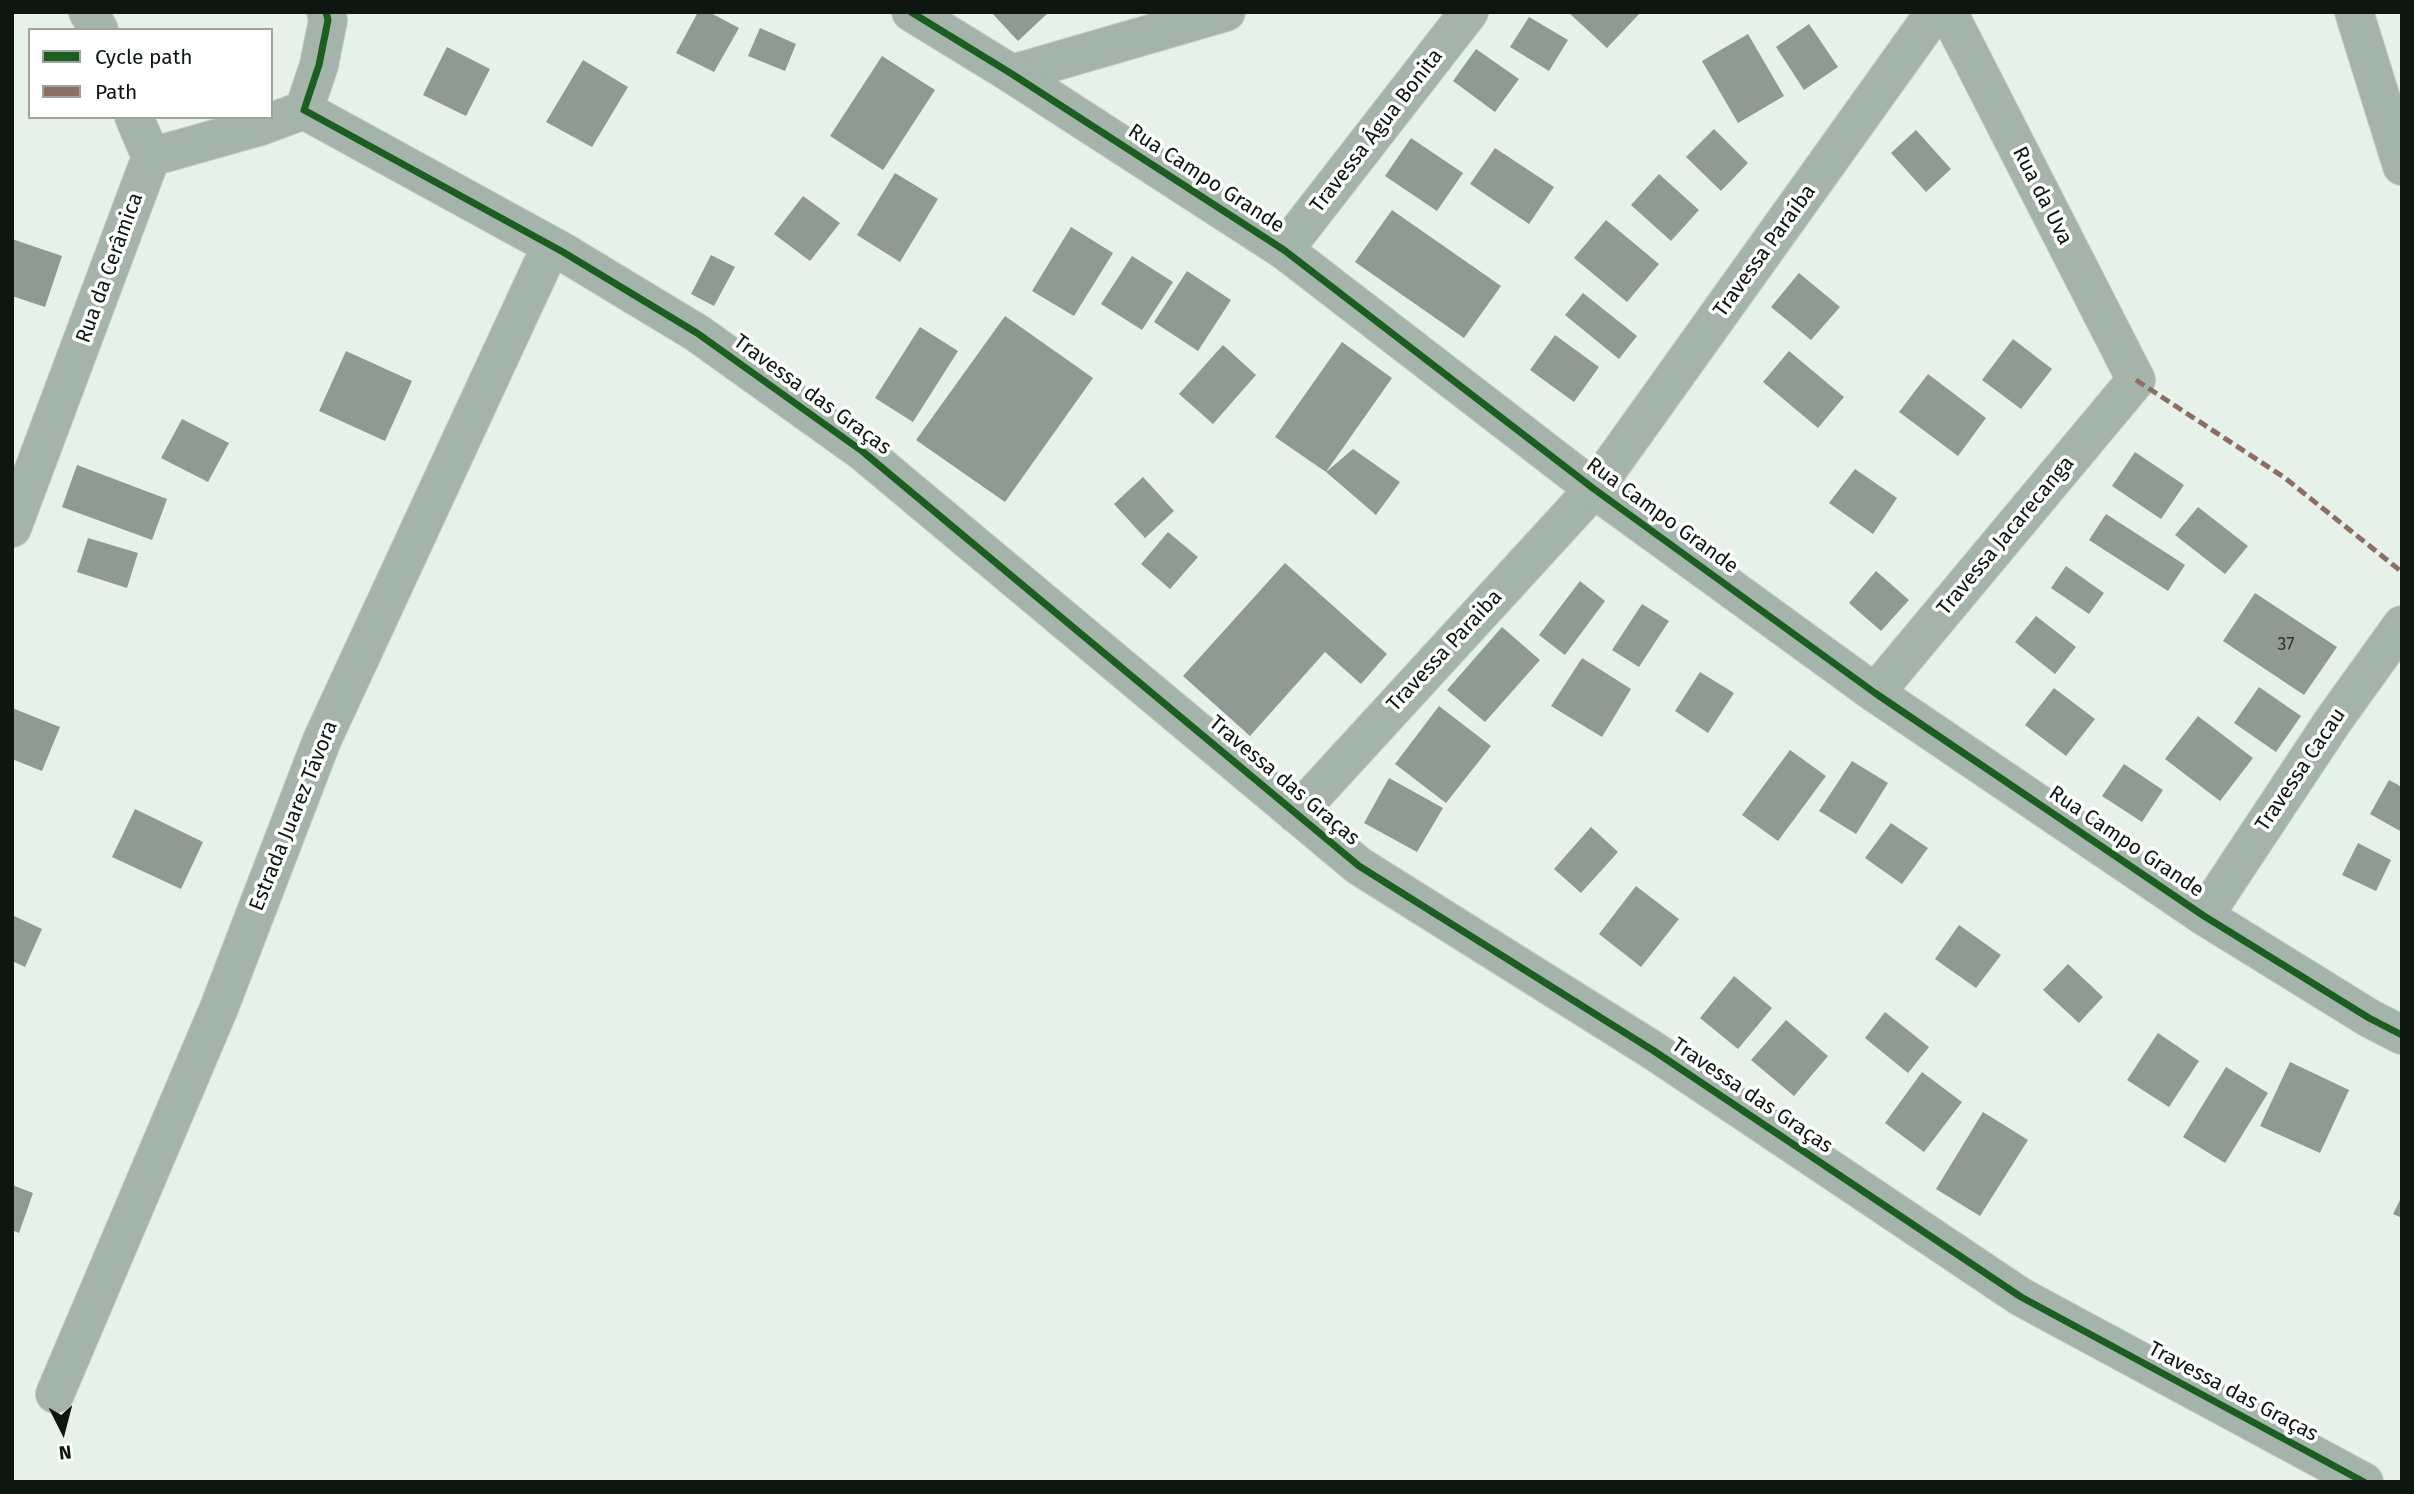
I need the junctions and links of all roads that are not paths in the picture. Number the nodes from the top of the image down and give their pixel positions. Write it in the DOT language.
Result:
graph roads {
  1 [pos="88,12"];
  2 [pos="326,12"];
  3 [pos="911,12"];
  4 [pos="1226,12"];
  5 [pos="1469,12"];
  6 [pos="1935,12"];
  7 [pos="1948,12"];
  8 [pos="2354,12"];
  9 [pos="98,28"];
  10 [pos="2386,64"];
  11 [pos="1012,74"];
  12 [pos="304,110"];
  13 [pos="136,119"];
  14 [pos="152,158"];
  15 [pos="2402,166"];
  16 [pos="551,246"];
  17 [pos="1284,250"];
  18 [pos="2136,380"];
  19 [pos="1594,489"];
  20 [pos="12,528"];
  21 [pos="2402,625"];
  22 [pos="1875,693"];
  23 [pos="1296,814"];
  24 [pos="2204,916"];
  25 [pos="2402,1035"];
  26 [pos="55,1394"];
  27 [pos="2364,1482"];
  1 -- 9 [label="street"];
  2 -- 12 [label="street"];
  3 -- 11 [label="street, Rua Campo Grande"];
  4 -- 11 [label="street"];
  5 -- 17 [label="street, Travessa Água Bonita"];
  6 -- 19 [label="street, Travessa Paraíba"];
  7 -- 18 [label="street, Rua da Uva"];
  8 -- 10 [label="street"];
  10 -- 15 [label="street"];
  11 -- 17 [label="street, Rua Campo Grande"];
  12 -- 14 [label="street"];
  12 -- 16 [label="street, Travessa das Graças"];
  13 -- 14 [label="street"];
  14 -- 20 [label="street, Rua da Cerâmica"];
  16 -- 23 [label="street, Travessa das Graças"];
  16 -- 26 [label="street, Estrada Juarez Távora"];
  17 -- 19 [label="street, Rua Campo Grande"];
  18 -- 22 [label="street, Travessa Jacarecanga"];
  19 -- 22 [label="street, Rua Campo Grande"];
  19 -- 23 [label="street, Travessa Paraiba"];
  21 -- 24 [label="street, Travessa Cacau"];
  22 -- 24 [label="street, Rua Campo Grande"];
  23 -- 27 [label="street, Travessa das Graças"];
  24 -- 25 [label="street, Rua Campo Grande"];
}
